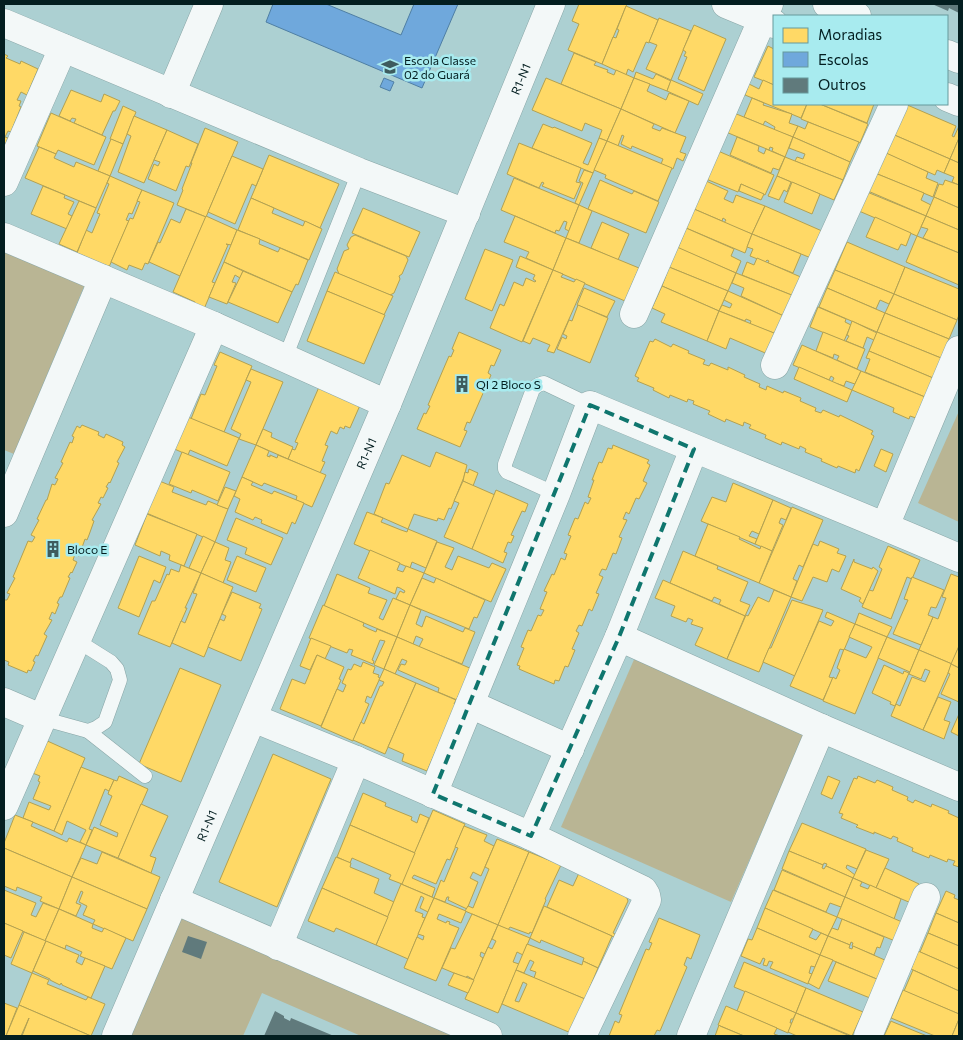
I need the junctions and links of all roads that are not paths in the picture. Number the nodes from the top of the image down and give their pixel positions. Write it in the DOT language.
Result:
graph roads {
  1 [pos="209,4"];
  2 [pos="551,4"];
  3 [pos="726,4"];
  4 [pos="827,4"];
  5 [pos="854,15"];
  6 [pos="769,16"];
  7 [pos="4,23"];
  8 [pos="63,48"];
  9 [pos="171,94"];
  10 [pos="894,105"];
  11 [pos="359,172"];
  12 [pos="4,182"];
  13 [pos="466,213"];
  14 [pos="4,237"];
  15 [pos="103,278"];
  16 [pos="634,314"];
  17 [pos="214,326"];
  18 [pos="959,350"];
  19 [pos="285,358"];
  20 [pos="775,365"];
  21 [pos="387,404"];
  22 [pos="590,405"];
  23 [pos="694,449"];
  24 [pos="11,479"];
  25 [pos="556,494"];
  26 [pos="4,513"];
  27 [pos="885,526"];
  28 [pos="959,558"];
  29 [pos="618,636"];
  30 [pos="76,640"];
  31 [pos="4,702"];
  32 [pos="470,704"];
  33 [pos="41,718"];
  34 [pos="252,718"];
  35 [pos="821,728"];
  36 [pos="88,731"];
  37 [pos="570,749"];
  38 [pos="356,760"];
  39 [pos="145,776"];
  40 [pos="959,787"];
  41 [pos="433,794"];
  42 [pos="4,806"];
  43 [pos="531,836"];
  44 [pos="926,897"];
  45 [pos="174,900"];
  46 [pos="278,946"];
  47 [pos="116,1036"];
  48 [pos="488,1036"];
  49 [pos="582,1036"];
  50 [pos="691,1036"];
  51 [pos="868,1036"];
  1 -- 9 [label="street"];
  2 -- 13 [label="street, R1-N1"];
  3 -- 6 [label="street"];
  4 -- 5 [label="street"];
  6 -- 16 [label="street"];
  7 -- 8 [label="street"];
  8 -- 9 [label="street"];
  8 -- 12 [label="street"];
  9 -- 11 [label="street"];
  10 -- 20 [label="street"];
  11 -- 13 [label="street"];
  11 -- 19 [label="lane"];
  13 -- 21 [label="street, R1-N1"];
  14 -- 15 [label="street"];
  15 -- 17 [label="street"];
  15 -- 24 [label="street"];
  17 -- 19 [label="street"];
  17 -- 30 [label="street"];
  18 -- 27 [label="street"];
  19 -- 21 [label="street"];
  21 -- 34 [label="street, R1-N1"];
  22 -- 23 [label="street"];
  22 -- 25 [label="street"];
  22 -- 25 [label="lane"];
  23 -- 27 [label="street"];
  23 -- 29 [label="street"];
  24 -- 26 [label="street"];
  25 -- 32 [label="street"];
  27 -- 28 [label="street"];
  29 -- 35 [label="street"];
  29 -- 37 [label="street"];
  30 -- 33 [label="street"];
  30 -- 36 [label="lane"];
  31 -- 33 [label="street"];
  32 -- 37 [label="street"];
  32 -- 41 [label="street"];
  33 -- 36 [label="lane"];
  33 -- 42 [label="street"];
  34 -- 38 [label="street"];
  34 -- 45 [label="street, R1-N1"];
  35 -- 40 [label="street"];
  35 -- 50 [label="street"];
  36 -- 39 [label="lane"];
  37 -- 43 [label="street"];
  38 -- 41 [label="street"];
  38 -- 46 [label="street"];
  41 -- 43 [label="street"];
  43 -- 49 [label="street"];
  44 -- 51 [label="street"];
  45 -- 46 [label="street"];
  45 -- 47 [label="street, R1-N1"];
  46 -- 48 [label="street"];
}
